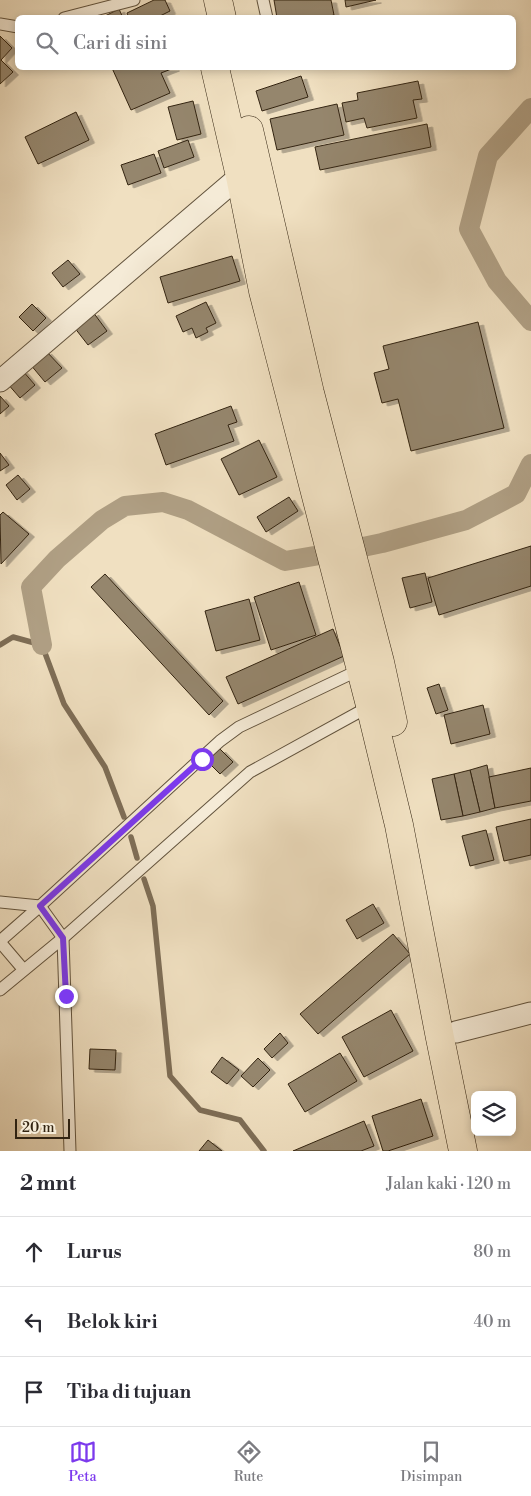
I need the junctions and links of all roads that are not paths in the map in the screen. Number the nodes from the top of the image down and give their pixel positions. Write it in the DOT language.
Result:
graph roads {
  1 [pos="134,0"];
  2 [pos="200,0"];
  3 [pos="218,0"];
  4 [pos="263,0"];
  5 [pos="76,15"];
  6 [pos="203,15"];
  7 [pos="221,15"];
  8 [pos="266,15"];
  9 [pos="0,24"];
  10 [pos="15,26"];
  11 [pos="215,70"];
  12 [pos="234,70"];
  13 [pos="240,176"];
  14 [pos="0,381"];
  15 [pos="301,396"];
  16 [pos="371,666"];
  17 [pos="379,702"];
  18 [pos="0,902"];
  19 [pos="40,906"];
  20 [pos="63,938"];
  21 [pos="0,942"];
  22 [pos="23,969"];
  23 [pos="0,990"];
  24 [pos="531,1013"];
  25 [pos="456,1032"];
  26 [pos="471,1104"];
  27 [pos="478,1136"];
  28 [pos="70,1151"];
  29 [pos="463,1151"];
  30 [pos="481,1151"];
  1 -- 5 [label="lane"];
  2 -- 6 [label="highway"];
  3 -- 7 [label="highway"];
  4 -- 8 [label="lane"];
  9 -- 10 [label="lane"];
  11 -- 13 [label="highway"];
  12 -- 15 [label="highway"];
  13 -- 14 [label="street"];
  13 -- 15 [label="highway"];
  15 -- 16 [label="highway"];
  16 -- 17 [label="highway"];
  16 -- 19 [label="lane"];
  17 -- 20 [label="lane"];
  17 -- 25 [label="highway"];
  17 -- 29 [label="highway"];
  18 -- 19 [label="lane"];
  19 -- 20 [label="lane"];
  19 -- 21 [label="lane"];
  20 -- 22 [label="lane"];
  20 -- 28 [label="lane"];
  21 -- 22 [label="lane"];
  22 -- 23 [label="lane"];
  24 -- 25 [label="street"];
  25 -- 26 [label="highway"];
  27 -- 30 [label="highway"];
}
